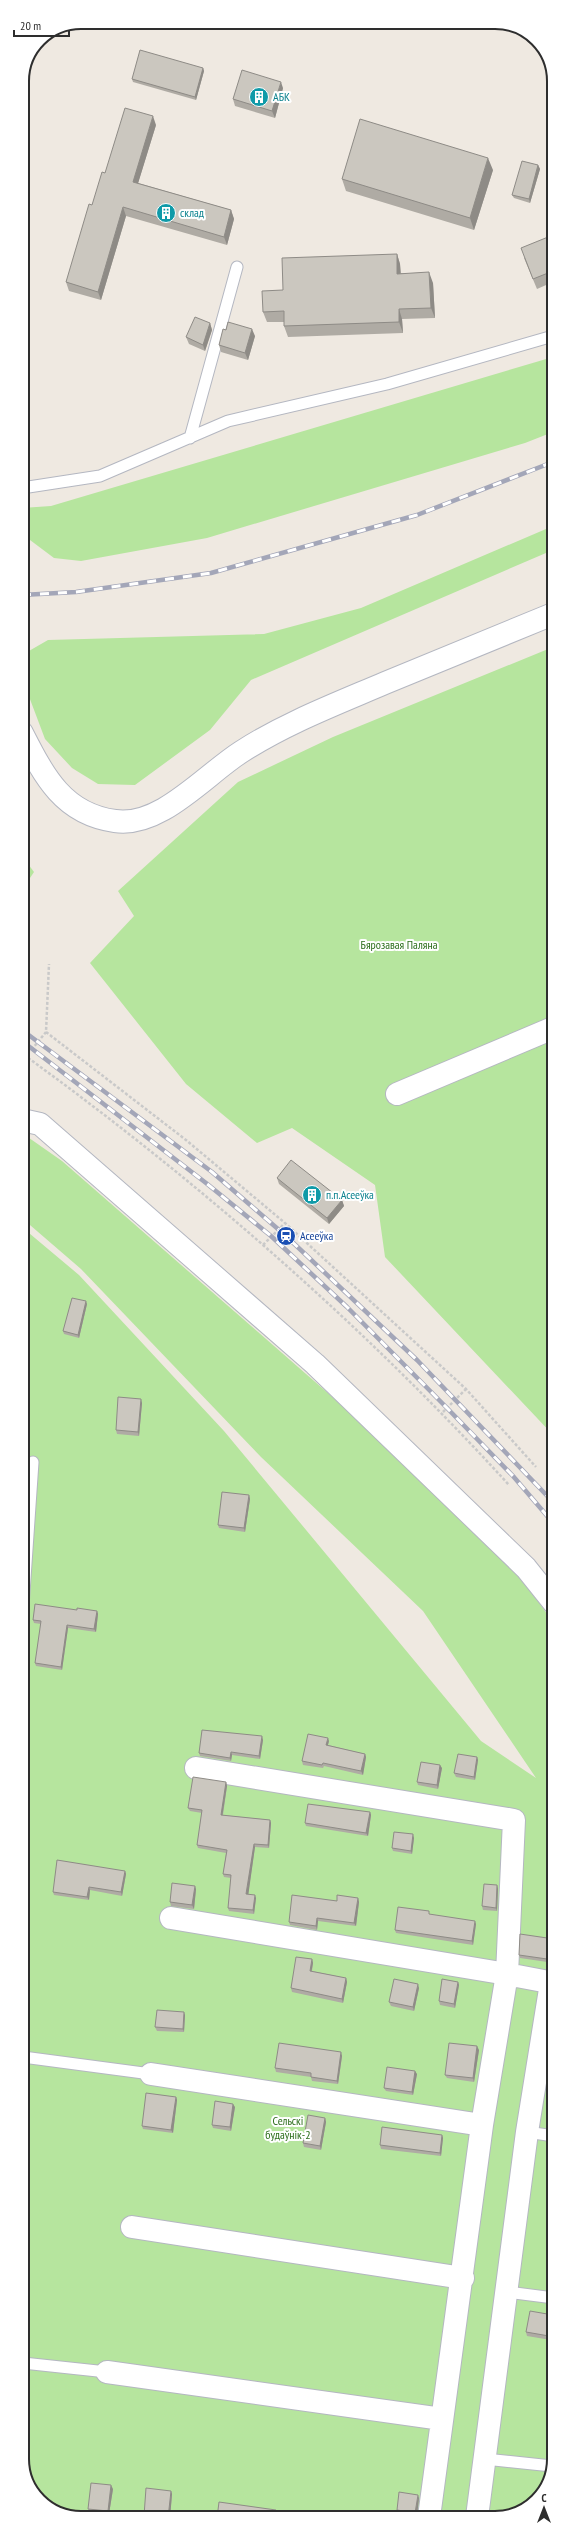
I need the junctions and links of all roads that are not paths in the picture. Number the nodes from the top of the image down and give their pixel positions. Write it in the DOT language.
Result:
graph roads {
  1 [pos="237,267"];
  2 [pos="547,338"];
  3 [pos="190,438"];
  4 [pos="29,487"];
  5 [pos="547,616"];
  6 [pos="29,745"];
  7 [pos="547,1031"];
  8 [pos="397,1094"];
  9 [pos="29,1122"];
  10 [pos="33,1462"];
  11 [pos="29,1520"];
  12 [pos="547,1594"];
  13 [pos="196,1768"];
  14 [pos="171,1918"];
  15 [pos="507,1974"];
  16 [pos="547,1982"];
  17 [pos="547,2013"];
  18 [pos="29,2058"];
  19 [pos="151,2074"];
  20 [pos="482,2125"];
  21 [pos="527,2132"];
  22 [pos="547,2135"];
  23 [pos="132,2226"];
  24 [pos="463,2278"];
  25 [pos="508,2292"];
  26 [pos="547,2297"];
  27 [pos="29,2364"];
  28 [pos="107,2372"];
  29 [pos="442,2419"];
  30 [pos="486,2459"];
  31 [pos="546,2465"];
  32 [pos="430,2511"];
  33 [pos="478,2511"];
  1 -- 3 [label="lane"];
  2 -- 3 [label="lane"];
  3 -- 4 [label="lane"];
  5 -- 6 [label="street"];
  7 -- 8 [label="street"];
  9 -- 12 [label="street"];
  10 -- 11 [label="lane"];
  13 -- 15 [label="street"];
  14 -- 15 [label="street"];
  15 -- 16 [label="street"];
  15 -- 20 [label="street"];
  17 -- 21 [label="street"];
  18 -- 19 [label="lane"];
  19 -- 20 [label="street"];
  20 -- 24 [label="street"];
  21 -- 22 [label="lane"];
  21 -- 25 [label="street"];
  23 -- 24 [label="street"];
  24 -- 29 [label="street"];
  25 -- 26 [label="lane"];
  25 -- 30 [label="street"];
  27 -- 28 [label="lane"];
  28 -- 29 [label="street"];
  29 -- 32 [label="street"];
  30 -- 31 [label="lane"];
  30 -- 33 [label="street"];
}
